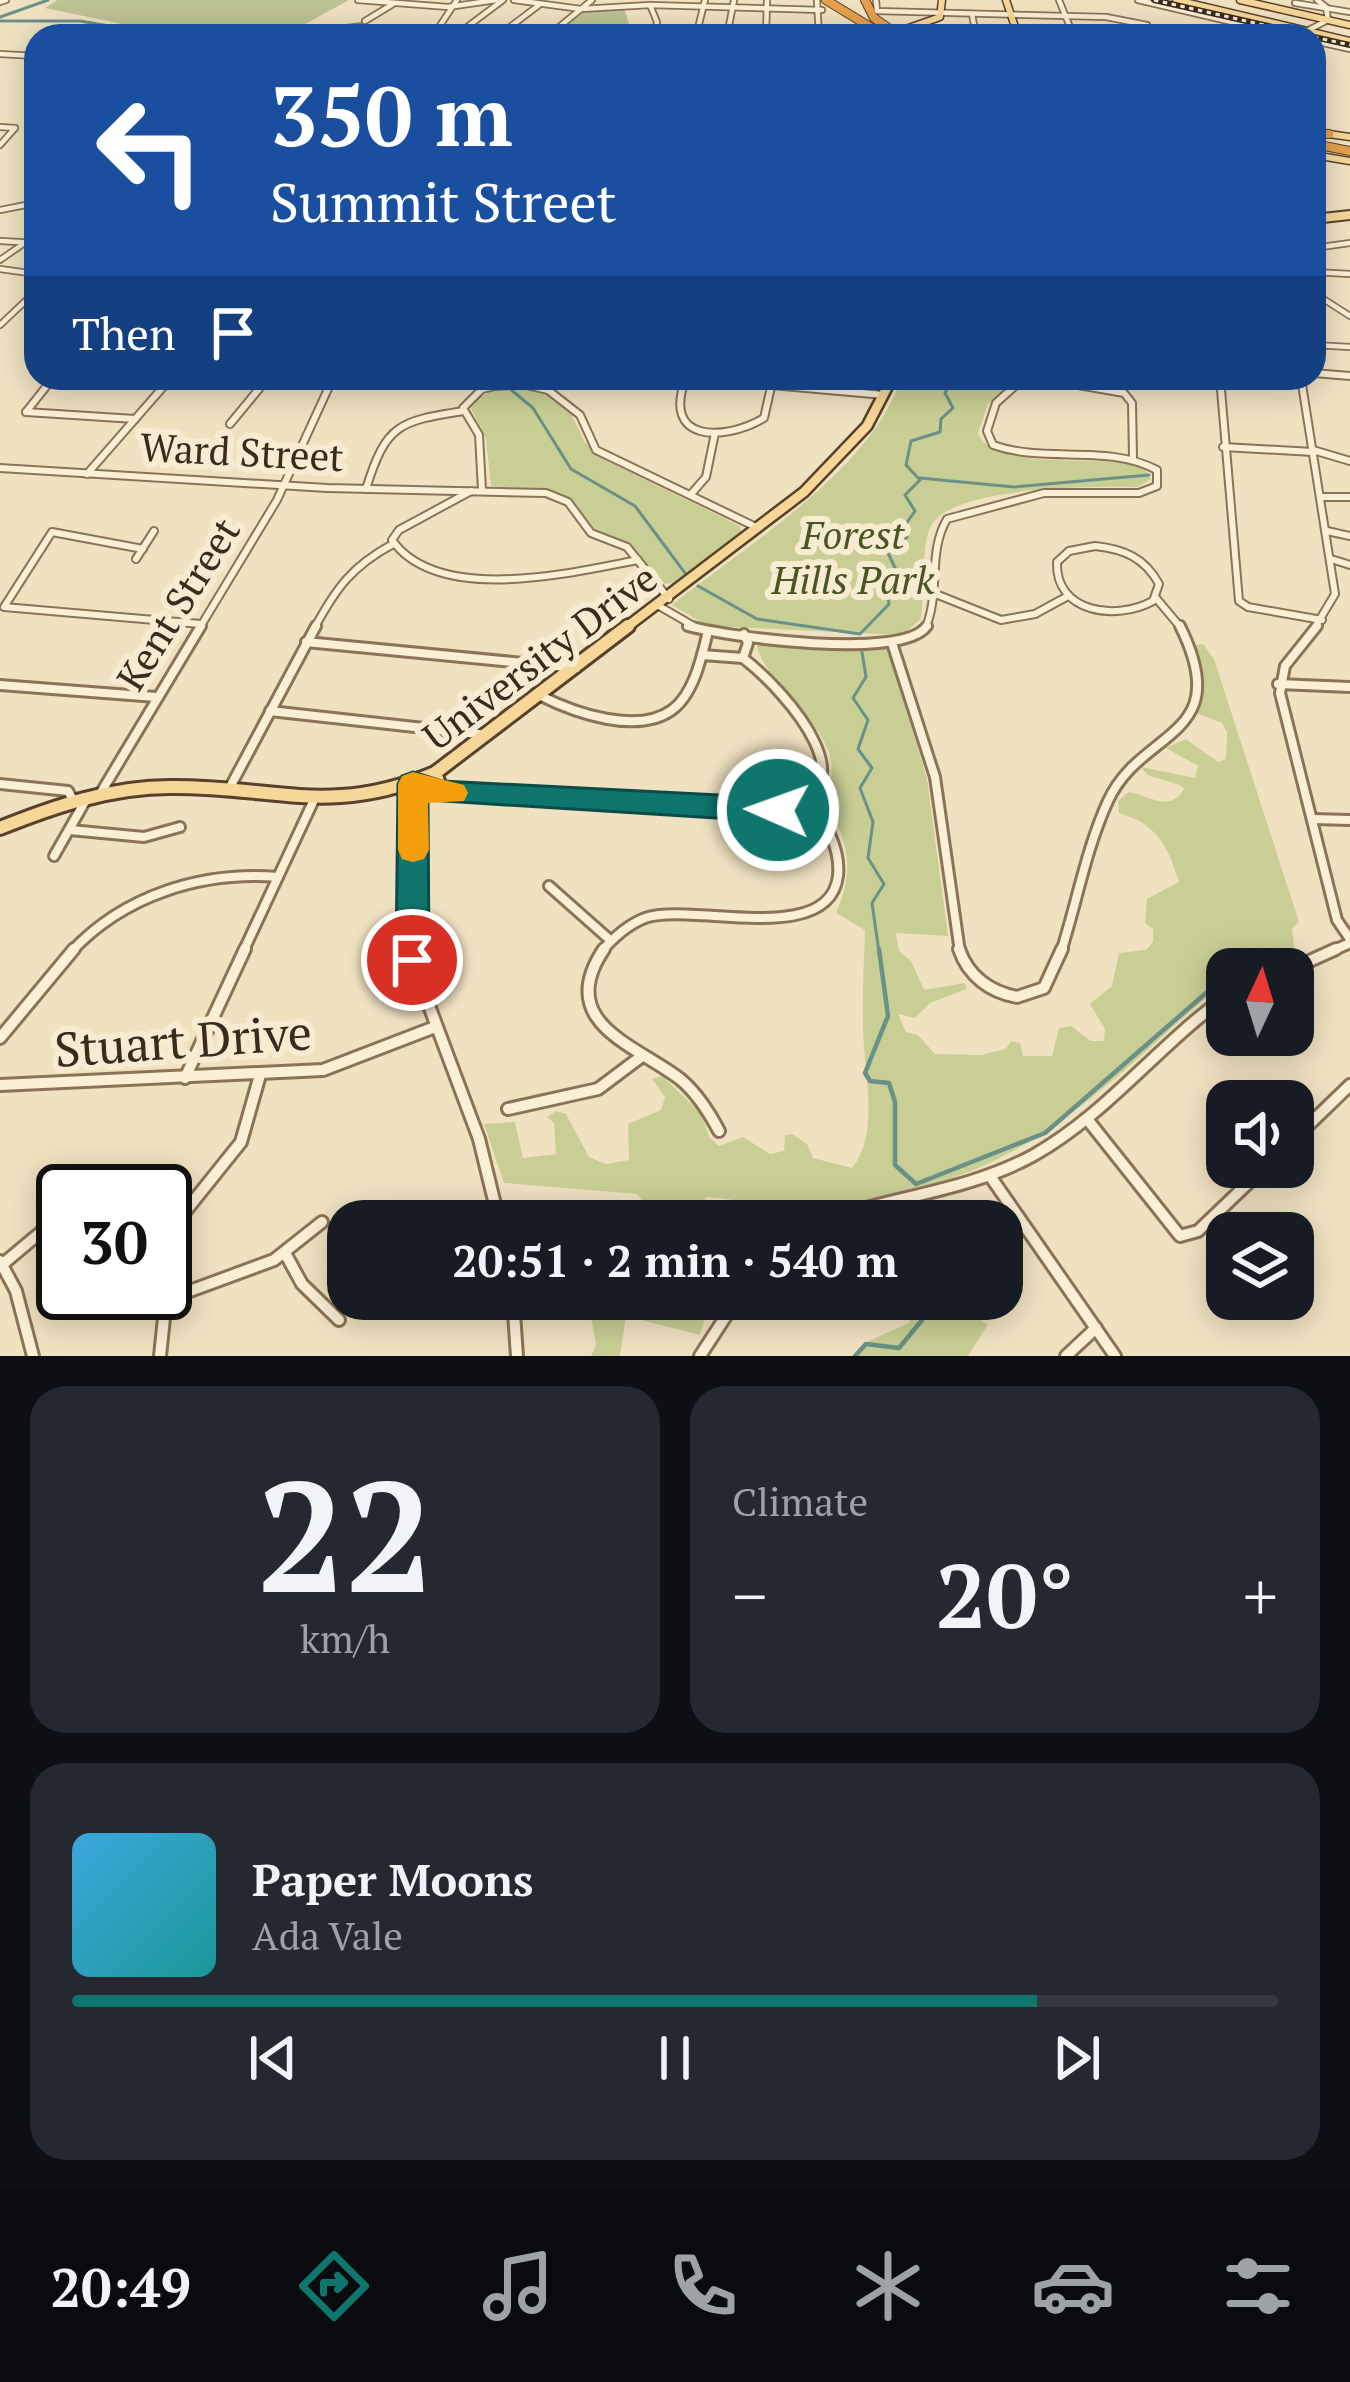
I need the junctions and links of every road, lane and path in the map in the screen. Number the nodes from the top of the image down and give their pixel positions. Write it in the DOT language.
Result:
graph roads {
  1 [pos="358,0"];
  2 [pos="500,0"];
  3 [pos="514,0"];
  4 [pos="592,0"];
  5 [pos="767,0"];
  6 [pos="821,0"];
  7 [pos="856,0"];
  8 [pos="876,0"];
  9 [pos="942,0"];
  10 [pos="1006,0"];
  11 [pos="1059,0"];
  12 [pos="1138,0"];
  13 [pos="1176,0"];
  14 [pos="1240,0"];
  15 [pos="1317,0"];
  16 [pos="397,1"];
  17 [pos="542,2"];
  18 [pos="455,3"];
  19 [pos="704,3"];
  20 [pos="733,4"];
  21 [pos="650,5"];
  22 [pos="1295,5"];
  23 [pos="1326,7"];
  24 [pos="767,8"];
  25 [pos="581,9"];
  26 [pos="820,10"];
  27 [pos="1350,12"];
  28 [pos="943,14"];
  29 [pos="972,14"];
  30 [pos="1011,15"];
  31 [pos="1066,16"];
  32 [pos="1328,20"];
  33 [pos="365,21"];
  34 [pos="470,24"];
  35 [pos="514,24"];
  36 [pos="563,24"];
  37 [pos="657,24"];
  38 [pos="766,24"];
  39 [pos="819,24"];
  40 [pos="866,24"];
  41 [pos="874,24"];
  42 [pos="919,24"];
  43 [pos="974,24"];
  44 [pos="1014,24"];
  45 [pos="1069,24"];
  46 [pos="1138,24"];
  47 [pos="1242,24"];
  48 [pos="1278,24"];
  49 [pos="1323,24"];
  50 [pos="1350,25"];
  51 [pos="0,128"];
  52 [pos="1330,134"];
  53 [pos="1326,135"];
  54 [pos="1348,141"];
  55 [pos="0,145"];
  56 [pos="24,243"];
  57 [pos="0,264"];
  58 [pos="24,302"];
  59 [pos="0,325"];
  60 [pos="43,390"];
  61 [pos="160,390"];
  62 [pos="258,390"];
  63 [pos="328,390"];
  64 [pos="480,390"];
  65 [pos="537,390"];
  66 [pos="684,390"];
  67 [pos="769,390"];
  68 [pos="886,390"];
  69 [pos="1012,390"];
  70 [pos="1114,390"];
  71 [pos="1220,390"];
  72 [pos="1303,390"];
  73 [pos="464,411"];
  74 [pos="135,419"];
  75 [pos="230,424"];
  76 [pos="715,433"];
  77 [pos="1222,447"];
  78 [pos="1313,451"];
  79 [pos="1133,458"];
  80 [pos="1350,461"];
  81 [pos="0,468"];
  82 [pos="87,474"];
  83 [pos="285,486"];
  84 [pos="366,489"];
  85 [pos="477,490"];
  86 [pos="692,493"];
  87 [pos="1321,496"];
  88 [pos="1350,497"];
  89 [pos="759,529"];
  90 [pos="154,531"];
  91 [pos="1327,531"];
  92 [pos="1350,536"];
  93 [pos="393,544"];
  94 [pos="142,549"];
  95 [pos="136,559"];
  96 [pos="1331,559"];
  97 [pos="640,560"];
  98 [pos="1350,565"];
  99 [pos="933,592"];
  100 [pos="1068,596"];
  101 [pos="1156,598"];
  102 [pos="664,603"];
  103 [pos="1322,620"];
  104 [pos="200,624"];
  105 [pos="709,631"];
  106 [pos="744,634"];
  107 [pos="306,642"];
  108 [pos="892,642"];
  109 [pos="702,655"];
  110 [pos="743,658"];
  111 [pos="577,668"];
  112 [pos="1279,684"];
  113 [pos="0,685"];
  114 [pos="1350,687"];
  115 [pos="541,696"];
  116 [pos="156,697"];
  117 [pos="270,711"];
  118 [pos="489,735"];
  119 [pos="435,773"];
  120 [pos="0,784"];
  121 [pos="413,784"];
  122 [pos="228,791"];
  123 [pos="442,792"];
  124 [pos="94,795"];
  125 [pos="73,800"];
  126 [pos="809,800"];
  127 [pos="313,802"];
  128 [pos="1312,819"];
  129 [pos="1350,820"];
  130 [pos="180,827"];
  131 [pos="0,828"];
  132 [pos="70,830"];
  133 [pos="53,856"];
  134 [pos="278,877"];
  135 [pos="550,886"];
  136 [pos="610,940"];
  137 [pos="1350,941"];
  138 [pos="1314,958"];
  139 [pos="1206,1012"];
  140 [pos="435,1027"];
  141 [pos="0,1037"];
  142 [pos="642,1056"];
  143 [pos="260,1075"];
  144 [pos="185,1078"];
  145 [pos="0,1085"];
  146 [pos="1350,1085"];
  147 [pos="508,1108"];
  148 [pos="1087,1119"];
  149 [pos="1314,1120"];
  150 [pos="719,1130"];
  151 [pos="990,1176"];
  152 [pos="1242,1188"];
  153 [pos="192,1200"];
  154 [pos="494,1200"];
  155 [pos="900,1200"];
  156 [pos="322,1222"];
  157 [pos="36,1236"];
  158 [pos="285,1253"];
  159 [pos="2,1262"];
  160 [pos="192,1291"];
  161 [pos="327,1308"];
  162 [pos="165,1320"];
  163 [pos="514,1320"];
  164 [pos="723,1320"];
  165 [pos="1096,1328"];
  166 [pos="33,1356"];
  167 [pos="160,1356"];
  168 [pos="517,1356"];
  169 [pos="700,1356"];
  170 [pos="1066,1356"];
  171 [pos="1115,1356"];
  1 -- 16 [label="street"];
  2 -- 18 [label="street"];
  2 -- 34 [label="street"];
  3 -- 17 [label="street"];
  4 -- 25 [label="street"];
  5 -- 24 [label="street"];
  6 -- 26 [label="street"];
  6 -- 40 [label="highway"];
  7 -- 41 [label="highway"];
  8 -- 28 [label="street"];
  9 -- 28 [label="main road"];
  10 -- 30 [label="main road"];
  11 -- 31 [label="street"];
  12 -- 47 [label="street"];
  13 -- 48 [label="main road"];
  14 -- 22 [label="main road"];
  15 -- 23 [label="street"];
  16 -- 18 [label="street"];
  16 -- 33 [label="street"];
  17 -- 25 [label="street"];
  17 -- 35 [label="street"];
  19 -- 20 [label="street"];
  19 -- 21 [label="street"];
  20 -- 24 [label="street"];
  21 -- 25 [label="street"];
  21 -- 37 [label="street"];
  22 -- 23 [label="street"];
  22 -- 32 [label="main road"];
  23 -- 27 [label="street"];
  23 -- 32 [label="street"];
  24 -- 26 [label="street"];
  24 -- 38 [label="street"];
  25 -- 36 [label="street"];
  26 -- 39 [label="street"];
  28 -- 29 [label="street"];
  28 -- 42 [label="main road"];
  29 -- 30 [label="street"];
  29 -- 43 [label="street"];
  30 -- 31 [label="street"];
  30 -- 44 [label="main road"];
  31 -- 45 [label="street"];
  31 -- 46 [label="street"];
  32 -- 49 [label="street"];
  32 -- 50 [label="main road"];
  51 -- 55 [label="street"];
  52 -- 53 [label="highway"];
  52 -- 54 [label="main road"];
  56 -- 57 [label="street"];
  58 -- 59 [label="street"];
  60 -- 74 [label="street"];
  61 -- 74 [label="street"];
  62 -- 75 [label="street"];
  63 -- 83 [label="street, Kent Street"];
  64 -- 73 [label="street"];
  65 -- 86 [label="street"];
  66 -- 76 [label="street"];
  67 -- 76 [label="street"];
  68 -- 89 [label="main road, University Drive"];
  69 -- 79 [label="street"];
  70 -- 79 [label="street"];
  71 -- 77 [label="street"];
  72 -- 78 [label="street"];
  73 -- 84 [label="street"];
  73 -- 85 [label="street"];
  74 -- 82 [label="street"];
  76 -- 86 [label="street"];
  77 -- 78 [label="street"];
  77 -- 103 [label="street"];
  78 -- 80 [label="street"];
  78 -- 87 [label="street"];
  79 -- 99 [label="street"];
  81 -- 82 [label="street, Ward Street"];
  82 -- 83 [label="street, Ward Street"];
  83 -- 84 [label="street, Ward Street"];
  83 -- 104 [label="street, Kent Street"];
  84 -- 85 [label="street, Ward Street"];
  85 -- 93 [label="street"];
  85 -- 97 [label="street, Ward Street"];
  86 -- 89 [label="street"];
  87 -- 88 [label="street"];
  87 -- 91 [label="street"];
  89 -- 102 [label="main road, University Drive"];
  90 -- 94 [label="street"];
  91 -- 92 [label="street"];
  91 -- 96 [label="street"];
  93 -- 97 [label="street"];
  93 -- 107 [label="street"];
  94 -- 95 [label="street"];
  94 -- 104 [label="street"];
  96 -- 98 [label="street"];
  96 -- 103 [label="street"];
  97 -- 102 [label="street"];
  99 -- 100 [label="street"];
  99 -- 108 [label="street"];
  100 -- 101 [label="street"];
  100 -- 101 [label="street"];
  101 -- 108 [label="street"];
  102 -- 105 [label="street"];
  102 -- 111 [label="main road, University Drive"];
  103 -- 112 [label="street"];
  104 -- 116 [label="street, Kent Street"];
  105 -- 106 [label="street"];
  105 -- 109 [label="street"];
  106 -- 108 [label="street"];
  106 -- 110 [label="street"];
  107 -- 111 [label="street"];
  107 -- 117 [label="street"];
  109 -- 110 [label="street"];
  109 -- 115 [label="street"];
  110 -- 126 [label="street"];
  111 -- 115 [label="main road, University Drive"];
  112 -- 114 [label="street"];
  112 -- 128 [label="street"];
  113 -- 116 [label="street"];
  115 -- 118 [label="main road, University Drive"];
  116 -- 124 [label="street, Kent Street"];
  117 -- 118 [label="street"];
  117 -- 122 [label="street"];
  118 -- 119 [label="main road, University Drive"];
  119 -- 121 [label="main road, University Drive"];
  119 -- 123 [label="main road"];
  120 -- 125 [label="street"];
  121 -- 123 [label="street"];
  121 -- 127 [label="main road, University Drive"];
  121 -- 140 [label="street"];
  122 -- 124 [label="main road, University Drive"];
  122 -- 127 [label="main road, University Drive"];
  123 -- 126 [label="street"];
  124 -- 125 [label="main road, University Drive"];
  124 -- 132 [label="street, Kent Street"];
  125 -- 131 [label="main road, University Drive"];
  126 -- 136 [label="street"];
  127 -- 134 [label="street"];
  128 -- 129 [label="street"];
  128 -- 137 [label="street"];
  130 -- 132 [label="street"];
  132 -- 133 [label="street, Kent Street"];
  134 -- 141 [label="street"];
  134 -- 144 [label="street"];
  135 -- 136 [label="street"];
  136 -- 142 [label="street"];
  137 -- 138 [label="street"];
  139 -- 148 [label="street"];
  140 -- 143 [label="street, Stuart Drive"];
  140 -- 154 [label="street"];
  142 -- 147 [label="street"];
  142 -- 150 [label="street"];
  143 -- 144 [label="street, Stuart Drive"];
  143 -- 153 [label="street"];
  144 -- 145 [label="street, Stuart Drive"];
  146 -- 149 [label="street"];
  148 -- 151 [label="street"];
  148 -- 152 [label="street"];
  151 -- 155 [label="street"];
  151 -- 165 [label="street"];
  156 -- 158 [label="street"];
  157 -- 159 [label="street"];
  158 -- 160 [label="street"];
  158 -- 161 [label="street"];
  159 -- 166 [label="street"];
  162 -- 167 [label="street"];
  163 -- 168 [label="street"];
  164 -- 169 [label="street"];
  165 -- 170 [label="street"];
  165 -- 171 [label="street"];
}
